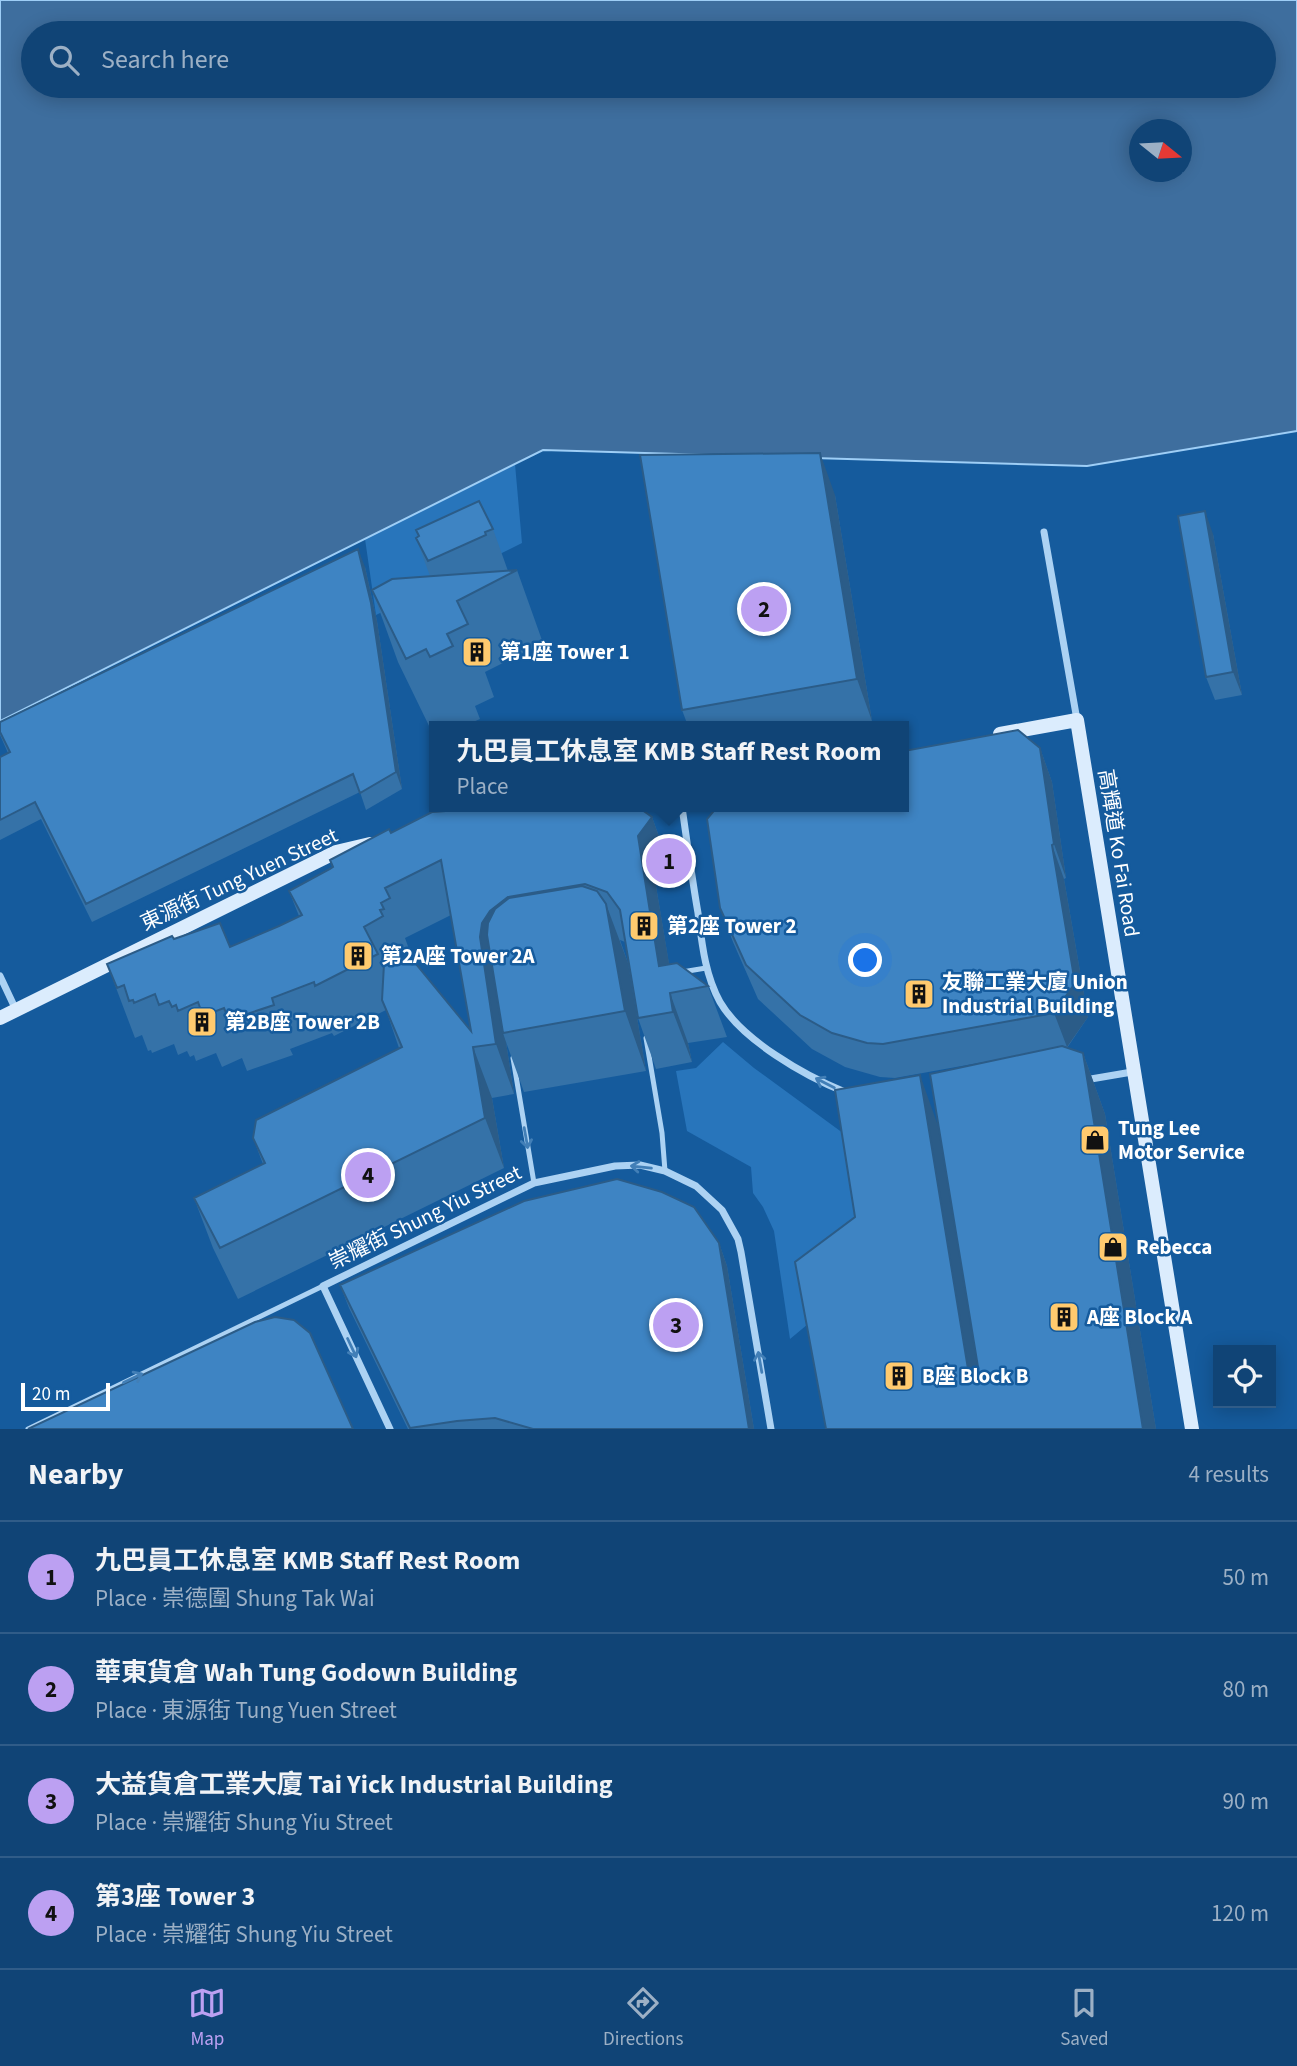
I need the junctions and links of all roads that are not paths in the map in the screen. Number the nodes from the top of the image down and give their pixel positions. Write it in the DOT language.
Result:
graph roads {
  1 [pos="1044,532"];
  2 [pos="1077,720"];
  3 [pos="983,737"];
  4 [pos="683,812"];
  5 [pos="385,840"];
  6 [pos="706,968"];
  7 [pos="677,973"];
  8 [pos="0,976"];
  9 [pos="16,1010"];
  10 [pos="0,1018"];
  11 [pos="645,1032"];
  12 [pos="513,1056"];
  13 [pos="1132,1072"];
  14 [pos="1078,1081"];
  15 [pos="850,1094"];
  16 [pos="665,1171"];
  17 [pos="534,1183"];
  18 [pos="323,1286"];
  19 [pos="28,1429"];
  20 [pos="390,1429"];
  21 [pos="771,1429"];
  22 [pos="1192,1429"];
  1 -- 2 [label="street, 高輝道 Ko Fai Road"];
  2 -- 3 [label="street"];
  2 -- 13 [label="street, 高輝道 Ko Fai Road"];
  4 -- 6 [label="street"];
  5 -- 9 [label="street, 東源街 Tung Yuen Street"];
  6 -- 7 [label="lane"];
  15 -- 6 [label="street, one-way"];
  8 -- 9 [label="street"];
  9 -- 10 [label="street, 東源街 Tung Yuen Street"];
  11 -- 16 [label="lane"];
  12 -- 17 [label="lane, one-way"];
  13 -- 14 [label="street"];
  13 -- 22 [label="street, 高輝道 Ko Fai Road"];
  16 -- 17 [label="street, 崇耀街 Shung Yiu Street, one-way"];
  21 -- 16 [label="street, 崇耀街 Shung Yiu Street, one-way"];
  17 -- 18 [label="street, 崇耀街 Shung Yiu Street"];
  19 -- 18 [label="lane, 崇耀街 Shung Yiu Street, one-way"];
  18 -- 20 [label="street, 崇耀街 Shung Yiu Street, one-way"];
}
